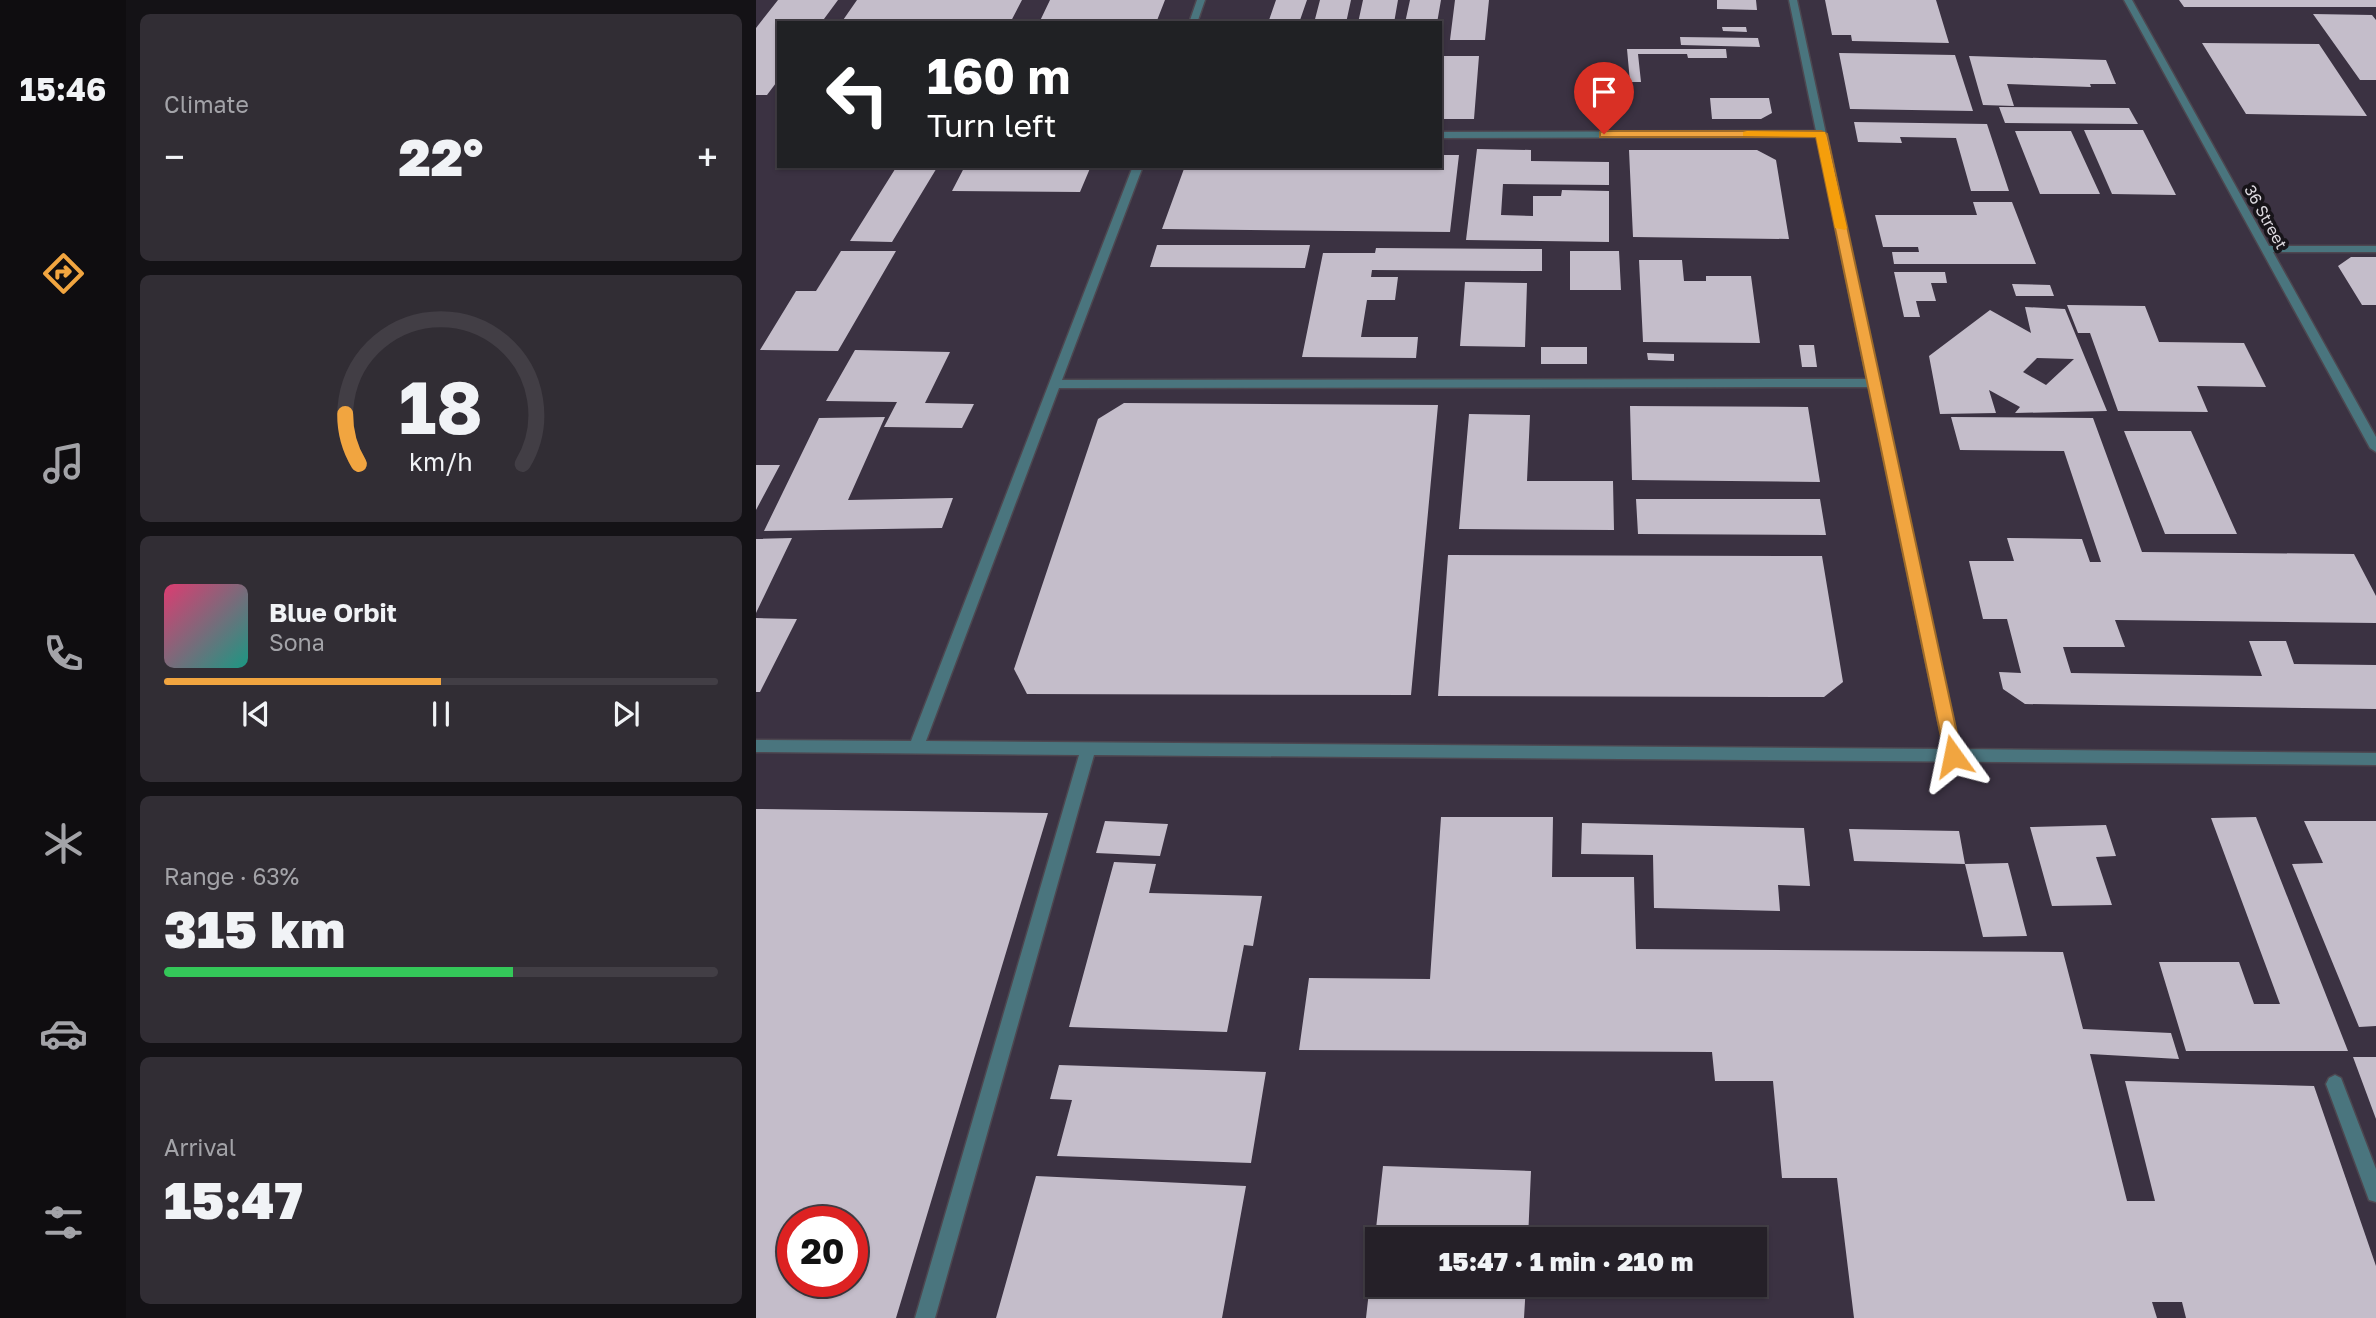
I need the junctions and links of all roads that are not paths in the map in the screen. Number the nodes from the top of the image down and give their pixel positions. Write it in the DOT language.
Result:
graph roads {
  1 [pos="1201,0"];
  2 [pos="1793,0"];
  3 [pos="2128,0"];
  4 [pos="1194,21"];
  5 [pos="1821,134"];
  6 [pos="1442,135"];
  7 [pos="1137,168"];
  8 [pos="2266,249"];
  9 [pos="2376,249"];
  10 [pos="1874,383"];
  11 [pos="1055,384"];
  12 [pos="2376,448"];
  13 [pos="756,746"];
  14 [pos="916,748"];
  15 [pos="1088,749"];
  16 [pos="1953,756"];
  17 [pos="2376,759"];
  18 [pos="2335,1084"];
  19 [pos="2376,1193"];
  20 [pos="925,1318"];
  1 -- 4 [label="lane"];
  2 -- 5 [label="lane"];
  3 -- 8 [label="lane, 36 Street"];
  5 -- 6 [label="lane"];
  5 -- 10 [label="lane"];
  7 -- 11 [label="lane"];
  8 -- 9 [label="lane"];
  8 -- 12 [label="lane, 36 Street"];
  10 -- 11 [label="lane"];
  10 -- 16 [label="lane"];
  11 -- 14 [label="lane"];
  13 -- 14 [label="lane"];
  14 -- 15 [label="lane"];
  15 -- 16 [label="lane"];
  15 -- 20 [label="lane"];
  16 -- 17 [label="lane"];
  18 -- 19 [label="lane"];
}
